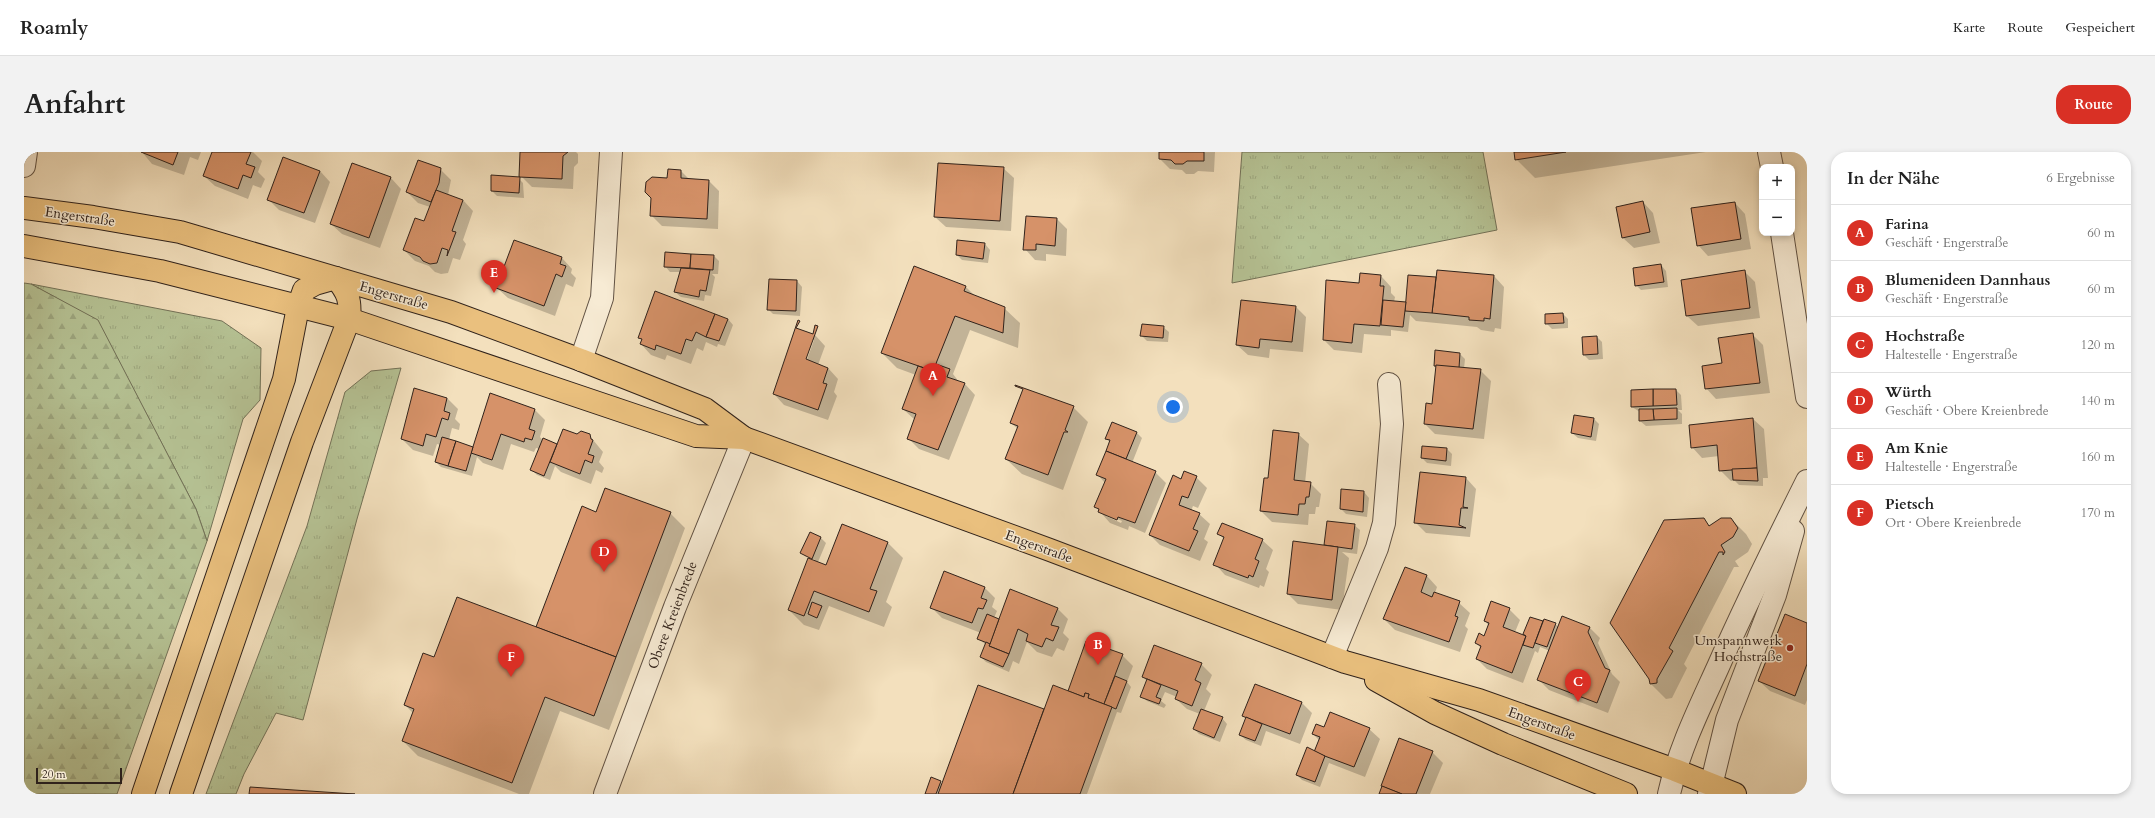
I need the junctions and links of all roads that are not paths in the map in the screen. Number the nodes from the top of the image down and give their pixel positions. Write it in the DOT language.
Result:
graph roads {
  1 [pos="26,152"];
  2 [pos="611,152"];
  3 [pos="1770,152"];
  4 [pos="1772,164"];
  5 [pos="24,166"];
  6 [pos="24,208"];
  7 [pos="1782,236"];
  8 [pos="24,246"];
  9 [pos="336,278"];
  10 [pos="298,307"];
  11 [pos="349,319"];
  12 [pos="581,360"];
  13 [pos="1389,384"];
  14 [pos="1807,398"];
  15 [pos="744,438"];
  16 [pos="1807,482"];
  17 [pos="1339,660"];
  18 [pos="1675,770"];
  19 [pos="1711,789"];
  20 [pos="143,794"];
  21 [pos="181,794"];
  22 [pos="605,794"];
  23 [pos="1626,794"];
  24 [pos="1669,794"];
  25 [pos="1735,794"];
  1 -- 5 [label="street"];
  2 -- 12 [label="street"];
  3 -- 4 [label="street"];
  6 -- 9 [label="main road, Engerstraße"];
  7 -- 14 [label="street"];
  8 -- 10 [label="main road, Engerstraße"];
  9 -- 10 [label="main road"];
  9 -- 11 [label="main road"];
  9 -- 12 [label="main road, Engerstraße"];
  10 -- 11 [label="main road, Engerstraße"];
  10 -- 20 [label="main road"];
  11 -- 15 [label="main road, Engerstraße"];
  11 -- 21 [label="main road"];
  12 -- 15 [label="main road, Engerstraße"];
  13 -- 17 [label="street"];
  15 -- 17 [label="main road, Engerstraße"];
  15 -- 22 [label="street, Obere Kreienbrede"];
  16 -- 18 [label="street"];
  16 -- 19 [label="street"];
  17 -- 18 [label="main road, Engerstraße"];
  17 -- 23 [label="main road, Engerstraße"];
  18 -- 19 [label="main road, Engerstraße"];
  18 -- 24 [label="street"];
  19 -- 25 [label="main road, Engerstraße"];
}
